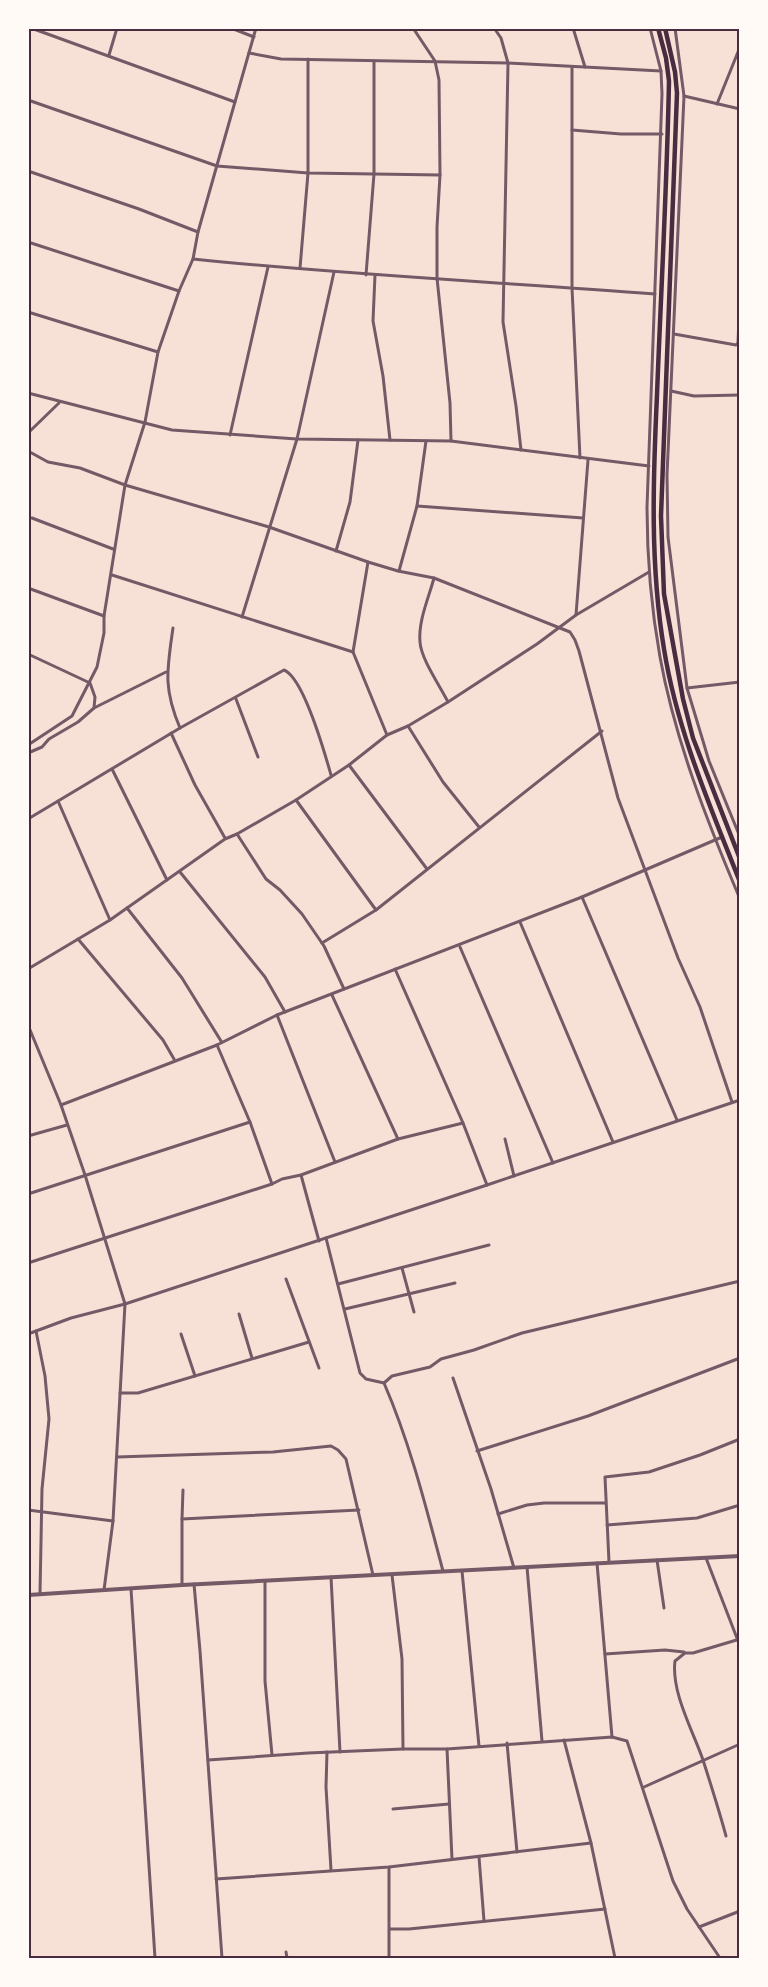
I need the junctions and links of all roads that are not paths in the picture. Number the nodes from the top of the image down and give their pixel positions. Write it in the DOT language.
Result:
graph roads {
  1 [pos="31,28"];
  2 [pos="117,28"];
  3 [pos="231,28"];
  4 [pos="256,28"];
  5 [pos="413,28"];
  6 [pos="494,28"];
  7 [pos="573,28"];
  8 [pos="650,28"];
  9 [pos="658,28"];
  10 [pos="665,28"];
  11 [pos="675,28"];
  12 [pos="254,37"];
  13 [pos="740,47"];
  14 [pos="249,53"];
  15 [pos="109,55"];
  16 [pos="308,59"];
  17 [pos="374,61"];
  18 [pos="435,62"];
  19 [pos="508,63"];
  20 [pos="572,67"];
  21 [pos="585,67"];
  22 [pos="661,71"];
  23 [pos="684,96"];
  24 [pos="28,100"];
  25 [pos="235,102"];
  26 [pos="717,104"];
  27 [pos="740,109"];
  28 [pos="572,130"];
  29 [pos="662,134"];
  30 [pos="218,166"];
  31 [pos="28,171"];
  32 [pos="308,173"];
  33 [pos="374,174"];
  34 [pos="440,175"];
  35 [pos="198,232"];
  36 [pos="28,242"];
  37 [pos="193,259"];
  38 [pos="268,267"];
  39 [pos="300,268"];
  40 [pos="334,272"];
  41 [pos="366,275"];
  42 [pos="375,275"];
  43 [pos="437,278"];
  44 [pos="504,284"];
  45 [pos="572,288"];
  46 [pos="179,291"];
  47 [pos="740,292"];
  48 [pos="655,294"];
  49 [pos="28,312"];
  50 [pos="674,334"];
  51 [pos="158,352"];
  52 [pos="671,391"];
  53 [pos="28,393"];
  54 [pos="740,395"];
  55 [pos="59,402"];
  56 [pos="145,422"];
  57 [pos="28,433"];
  58 [pos="230,435"];
  59 [pos="297,438"];
  60 [pos="358,440"];
  61 [pos="390,440"];
  62 [pos="426,441"];
  63 [pos="451,441"];
  64 [pos="521,450"];
  65 [pos="28,451"];
  66 [pos="580,458"];
  67 [pos="588,459"];
  68 [pos="649,466"];
  69 [pos="125,485"];
  70 [pos="417,506"];
  71 [pos="32,518"];
  72 [pos="583,518"];
  73 [pos="269,527"];
  74 [pos="113,549"];
  75 [pos="336,551"];
  76 [pos="368,562"];
  77 [pos="398,571"];
  78 [pos="649,572"];
  79 [pos="111,575"];
  80 [pos="434,578"];
  81 [pos="28,588"];
  82 [pos="576,615"];
  83 [pos="104,616"];
  84 [pos="242,617"];
  85 [pos="172,628"];
  86 [pos="561,628"];
  87 [pos="352,652"];
  88 [pos="28,654"];
  89 [pos="166,672"];
  90 [pos="740,681"];
  91 [pos="90,683"];
  92 [pos="687,688"];
  93 [pos="236,699"];
  94 [pos="448,702"];
  95 [pos="94,708"];
  96 [pos="408,726"];
  97 [pos="180,728"];
  98 [pos="602,731"];
  99 [pos="171,733"];
  100 [pos="387,735"];
  101 [pos="28,745"];
  102 [pos="28,753"];
  103 [pos="258,757"];
  104 [pos="349,765"];
  105 [pos="112,769"];
  106 [pos="331,775"];
  107 [pos="706,776"];
  108 [pos="699,778"];
  109 [pos="296,800"];
  110 [pos="58,801"];
  111 [pos="28,819"];
  112 [pos="479,827"];
  113 [pos="237,834"];
  114 [pos="739,836"];
  115 [pos="722,837"];
  116 [pos="225,839"];
  117 [pos="715,840"];
  118 [pos="740,859"];
  119 [pos="427,870"];
  120 [pos="645,870"];
  121 [pos="180,872"];
  122 [pos="167,881"];
  123 [pos="740,882"];
  124 [pos="582,897"];
  125 [pos="740,900"];
  126 [pos="127,908"];
  127 [pos="376,910"];
  128 [pos="110,920"];
  129 [pos="520,922"];
  130 [pos="78,939"];
  131 [pos="322,943"];
  132 [pos="460,946"];
  133 [pos="28,969"];
  134 [pos="395,969"];
  135 [pos="344,988"];
  136 [pos="332,994"];
  137 [pos="285,1011"];
  138 [pos="277,1015"];
  139 [pos="28,1025"];
  140 [pos="221,1041"];
  141 [pos="217,1045"];
  142 [pos="174,1060"];
  143 [pos="740,1100"];
  144 [pos="732,1102"];
  145 [pos="61,1105"];
  146 [pos="677,1120"];
  147 [pos="250,1122"];
  148 [pos="463,1123"];
  149 [pos="67,1125"];
  150 [pos="28,1136"];
  151 [pos="398,1139"];
  152 [pos="505,1139"];
  153 [pos="613,1142"];
  154 [pos="335,1162"];
  155 [pos="553,1163"];
  156 [pos="85,1175"];
  157 [pos="301,1175"];
  158 [pos="514,1176"];
  159 [pos="272,1184"];
  160 [pos="487,1185"];
  161 [pos="28,1194"];
  162 [pos="104,1238"];
  163 [pos="326,1238"];
  164 [pos="319,1241"];
  165 [pos="489,1245"];
  166 [pos="28,1263"];
  167 [pos="402,1267"];
  168 [pos="286,1279"];
  169 [pos="740,1281"];
  170 [pos="454,1283"];
  171 [pos="338,1284"];
  172 [pos="409,1293"];
  173 [pos="125,1304"];
  174 [pos="345,1309"];
  175 [pos="414,1312"];
  176 [pos="239,1314"];
  177 [pos="36,1332"];
  178 [pos="28,1334"];
  179 [pos="181,1334"];
  180 [pos="309,1341"];
  181 [pos="740,1358"];
  182 [pos="252,1359"];
  183 [pos="319,1368"];
  184 [pos="195,1376"];
  185 [pos="453,1378"];
  186 [pos="384,1383"];
  187 [pos="120,1393"];
  188 [pos="740,1439"];
  189 [pos="477,1451"];
  190 [pos="117,1457"];
  191 [pos="183,1490"];
  192 [pos="605,1503"];
  193 [pos="740,1505"];
  194 [pos="28,1510"];
  195 [pos="359,1510"];
  196 [pos="42,1513"];
  197 [pos="498,1514"];
  198 [pos="182,1519"];
  199 [pos="113,1521"];
  200 [pos="607,1525"];
  201 [pos="740,1556"];
  202 [pos="706,1558"];
  203 [pos="657,1560"];
  204 [pos="609,1562"];
  205 [pos="597,1563"];
  206 [pos="527,1567"];
  207 [pos="514,1568"];
  208 [pos="462,1571"];
  209 [pos="443,1572"];
  210 [pos="373,1575"];
  211 [pos="393,1575"];
  212 [pos="331,1577"];
  213 [pos="265,1581"];
  214 [pos="194,1584"];
  215 [pos="182,1585"];
  216 [pos="131,1588"];
  217 [pos="104,1590"];
  218 [pos="40,1594"];
  219 [pos="28,1595"];
  220 [pos="664,1608"];
  221 [pos="738,1640"];
  222 [pos="740,1646"];
  223 [pos="685,1653"];
  224 [pos="605,1654"];
  225 [pos="612,1737"];
  226 [pos="564,1740"];
  227 [pos="542,1742"];
  228 [pos="507,1743"];
  229 [pos="740,1744"];
  230 [pos="479,1746"];
  231 [pos="403,1749"];
  232 [pos="447,1749"];
  233 [pos="327,1752"];
  234 [pos="340,1752"];
  235 [pos="272,1755"];
  236 [pos="208,1760"];
  237 [pos="703,1760"];
  238 [pos="644,1787"];
  239 [pos="449,1804"];
  240 [pos="393,1809"];
  241 [pos="726,1836"];
  242 [pos="591,1843"];
  243 [pos="517,1852"];
  244 [pos="478,1857"];
  245 [pos="452,1859"];
  246 [pos="389,1868"];
  247 [pos="331,1870"];
  248 [pos="216,1879"];
  249 [pos="604,1909"];
  250 [pos="740,1911"];
  251 [pos="484,1920"];
  252 [pos="699,1927"];
  253 [pos="390,1929"];
  254 [pos="286,1952"];
  255 [pos="719,1957"];
  256 [pos="155,1959"];
  257 [pos="222,1959"];
  258 [pos="287,1959"];
  259 [pos="389,1959"];
  260 [pos="615,1959"];
  261 [pos="713,1959"];
  1 -- 15 [label="street"];
  2 -- 15 [label="street"];
  3 -- 12 [label="street"];
  4 -- 12 [label="street"];
  5 -- 18 [label="street"];
  6 -- 19 [label="street"];
  7 -- 21 [label="street"];
  8 -- 22 [label="street"];
  9 -- 108 [label="highway"];
  10 -- 107 [label="highway"];
  11 -- 23 [label="street"];
  12 -- 14 [label="street"];
  13 -- 26 [label="street"];
  14 -- 16 [label="street"];
  14 -- 25 [label="street"];
  15 -- 25 [label="street"];
  16 -- 17 [label="street"];
  16 -- 32 [label="street"];
  17 -- 18 [label="street"];
  17 -- 33 [label="street"];
  18 -- 19 [label="street"];
  18 -- 34 [label="street"];
  19 -- 20 [label="street"];
  19 -- 44 [label="street"];
  20 -- 21 [label="street"];
  20 -- 28 [label="street"];
  21 -- 22 [label="street"];
  22 -- 29 [label="street"];
  23 -- 26 [label="street"];
  23 -- 50 [label="street"];
  24 -- 30 [label="street"];
  25 -- 30 [label="street"];
  26 -- 27 [label="street"];
  28 -- 29 [label="street"];
  28 -- 45 [label="street"];
  29 -- 48 [label="street"];
  30 -- 32 [label="street"];
  30 -- 35 [label="street"];
  31 -- 35 [label="street"];
  32 -- 33 [label="street"];
  32 -- 39 [label="street"];
  33 -- 34 [label="street"];
  33 -- 41 [label="street"];
  34 -- 43 [label="street"];
  35 -- 37 [label="street"];
  36 -- 46 [label="street"];
  37 -- 38 [label="street"];
  37 -- 46 [label="street"];
  38 -- 39 [label="street"];
  38 -- 58 [label="street"];
  39 -- 40 [label="street"];
  40 -- 41 [label="street"];
  40 -- 59 [label="street"];
  41 -- 42 [label="street"];
  42 -- 43 [label="street"];
  42 -- 61 [label="street"];
  43 -- 44 [label="street"];
  43 -- 63 [label="street"];
  44 -- 45 [label="street"];
  44 -- 64 [label="street"];
  45 -- 48 [label="street"];
  45 -- 66 [label="street"];
  46 -- 51 [label="street"];
  47 -- 50 [label="street"];
  48 -- 68 [label="street"];
  49 -- 51 [label="street"];
  50 -- 52 [label="street"];
  51 -- 56 [label="street"];
  52 -- 54 [label="street"];
  52 -- 92 [label="street"];
  53 -- 55 [label="street"];
  55 -- 56 [label="street"];
  55 -- 57 [label="street"];
  56 -- 58 [label="street"];
  56 -- 69 [label="street"];
  58 -- 59 [label="street"];
  59 -- 60 [label="street"];
  59 -- 73 [label="street"];
  60 -- 61 [label="street"];
  60 -- 75 [label="street"];
  61 -- 62 [label="street"];
  62 -- 63 [label="street"];
  62 -- 70 [label="street"];
  63 -- 64 [label="street"];
  64 -- 66 [label="street"];
  65 -- 69 [label="street"];
  66 -- 67 [label="street"];
  67 -- 68 [label="street"];
  67 -- 72 [label="street"];
  68 -- 78 [label="street"];
  69 -- 73 [label="street"];
  69 -- 74 [label="street"];
  70 -- 72 [label="street"];
  70 -- 77 [label="street"];
  71 -- 74 [label="street"];
  72 -- 82 [label="street"];
  73 -- 75 [label="street"];
  73 -- 84 [label="street"];
  74 -- 79 [label="street"];
  75 -- 76 [label="street"];
  76 -- 77 [label="street"];
  76 -- 87 [label="street"];
  77 -- 80 [label="street"];
  78 -- 82 [label="street"];
  78 -- 117 [label="street"];
  79 -- 83 [label="street"];
  79 -- 84 [label="street"];
  80 -- 86 [label="street"];
  80 -- 94 [label="street"];
  81 -- 83 [label="street"];
  82 -- 86 [label="street"];
  83 -- 91 [label="street"];
  84 -- 87 [label="street"];
  85 -- 89 [label="street"];
  86 -- 94 [label="street"];
  86 -- 98 [label="street"];
  87 -- 100 [label="street"];
  88 -- 91 [label="street"];
  89 -- 95 [label="street"];
  89 -- 97 [label="street"];
  90 -- 92 [label="street"];
  91 -- 95 [label="street"];
  91 -- 101 [label="street"];
  92 -- 114 [label="street"];
  93 -- 97 [label="street"];
  93 -- 103 [label="street"];
  93 -- 106 [label="street"];
  94 -- 96 [label="street"];
  95 -- 102 [label="street"];
  96 -- 100 [label="street"];
  96 -- 112 [label="street"];
  97 -- 99 [label="street"];
  98 -- 112 [label="street"];
  98 -- 120 [label="street"];
  99 -- 105 [label="street"];
  99 -- 116 [label="street"];
  100 -- 104 [label="street"];
  104 -- 106 [label="street"];
  104 -- 119 [label="street"];
  105 -- 110 [label="street"];
  105 -- 122 [label="street"];
  106 -- 109 [label="street"];
  107 -- 108 [label="highway"];
  107 -- 118 [label="highway"];
  108 -- 115 [label="highway"];
  109 -- 113 [label="street"];
  109 -- 127 [label="street"];
  110 -- 111 [label="street"];
  110 -- 128 [label="street"];
  112 -- 119 [label="street"];
  113 -- 116 [label="street"];
  113 -- 131 [label="street"];
  115 -- 117 [label="street"];
  115 -- 123 [label="highway"];
  116 -- 121 [label="street"];
  117 -- 120 [label="street"];
  117 -- 125 [label="street"];
  119 -- 127 [label="street"];
  120 -- 124 [label="street"];
  120 -- 144 [label="street"];
  121 -- 122 [label="street"];
  121 -- 137 [label="street"];
  122 -- 126 [label="street"];
  124 -- 129 [label="street"];
  124 -- 146 [label="street"];
  126 -- 128 [label="street"];
  126 -- 140 [label="street"];
  127 -- 131 [label="street"];
  128 -- 130 [label="street"];
  129 -- 132 [label="street"];
  129 -- 153 [label="street"];
  130 -- 133 [label="street"];
  130 -- 142 [label="street"];
  131 -- 135 [label="street"];
  132 -- 134 [label="street"];
  132 -- 155 [label="street"];
  134 -- 135 [label="street"];
  134 -- 148 [label="street"];
  135 -- 136 [label="street"];
  136 -- 137 [label="street"];
  136 -- 151 [label="street"];
  137 -- 138 [label="street"];
  138 -- 140 [label="street"];
  138 -- 154 [label="street"];
  139 -- 145 [label="street"];
  140 -- 141 [label="street"];
  141 -- 142 [label="street"];
  141 -- 147 [label="street"];
  142 -- 145 [label="street"];
  143 -- 144 [label="street"];
  144 -- 146 [label="street"];
  145 -- 149 [label="street"];
  146 -- 153 [label="street"];
  147 -- 156 [label="street"];
  147 -- 159 [label="street"];
  148 -- 151 [label="street"];
  148 -- 160 [label="street"];
  149 -- 150 [label="street"];
  149 -- 156 [label="street"];
  151 -- 154 [label="street"];
  152 -- 158 [label="street"];
  153 -- 155 [label="street"];
  154 -- 157 [label="street"];
  155 -- 158 [label="street"];
  156 -- 161 [label="street"];
  156 -- 162 [label="street"];
  157 -- 159 [label="street"];
  157 -- 164 [label="street"];
  158 -- 160 [label="street"];
  159 -- 162 [label="street"];
  160 -- 163 [label="street"];
  162 -- 166 [label="street"];
  162 -- 173 [label="street"];
  163 -- 164 [label="street"];
  163 -- 171 [label="street"];
  164 -- 173 [label="street"];
  165 -- 167 [label="street"];
  167 -- 171 [label="street"];
  167 -- 172 [label="street"];
  168 -- 180 [label="street"];
  169 -- 186 [label="street"];
  170 -- 172 [label="street"];
  171 -- 174 [label="street"];
  172 -- 174 [label="street"];
  172 -- 175 [label="street"];
  173 -- 177 [label="street"];
  173 -- 187 [label="street"];
  174 -- 186 [label="street"];
  176 -- 182 [label="street"];
  177 -- 178 [label="street"];
  177 -- 196 [label="street"];
  179 -- 184 [label="street"];
  180 -- 182 [label="street"];
  180 -- 183 [label="street"];
  181 -- 189 [label="street"];
  182 -- 184 [label="street"];
  184 -- 187 [label="street"];
  185 -- 189 [label="street"];
  186 -- 209 [label="street"];
  187 -- 190 [label="street"];
  188 -- 192 [label="street"];
  189 -- 197 [label="street"];
  190 -- 195 [label="street"];
  190 -- 199 [label="street"];
  191 -- 198 [label="street"];
  192 -- 197 [label="street"];
  192 -- 200 [label="street"];
  193 -- 200 [label="street"];
  194 -- 196 [label="street"];
  195 -- 198 [label="street"];
  195 -- 210 [label="street"];
  196 -- 199 [label="street"];
  196 -- 218 [label="street"];
  197 -- 207 [label="street"];
  198 -- 215 [label="street"];
  199 -- 217 [label="street"];
  200 -- 204 [label="street"];
  201 -- 202 [label="street"];
  202 -- 203 [label="street"];
  202 -- 221 [label="street"];
  203 -- 204 [label="street"];
  203 -- 220 [label="street"];
  204 -- 205 [label="street"];
  205 -- 206 [label="street"];
  205 -- 224 [label="street"];
  206 -- 207 [label="street"];
  206 -- 227 [label="street"];
  207 -- 208 [label="street"];
  208 -- 209 [label="street"];
  208 -- 230 [label="street"];
  209 -- 211 [label="street"];
  210 -- 211 [label="street"];
  210 -- 212 [label="street"];
  211 -- 231 [label="street"];
  212 -- 213 [label="street"];
  212 -- 234 [label="street"];
  213 -- 214 [label="street"];
  213 -- 235 [label="street"];
  214 -- 215 [label="street"];
  214 -- 236 [label="street"];
  215 -- 216 [label="street"];
  216 -- 217 [label="street"];
  216 -- 256 [label="street"];
  217 -- 218 [label="street"];
  218 -- 219 [label="street"];
  221 -- 222 [label="street"];
  221 -- 223 [label="street"];
  223 -- 224 [label="street"];
  223 -- 237 [label="street"];
  224 -- 225 [label="street"];
  225 -- 226 [label="street"];
  225 -- 238 [label="street"];
  226 -- 227 [label="street"];
  226 -- 242 [label="street"];
  227 -- 228 [label="street"];
  228 -- 230 [label="street"];
  228 -- 243 [label="street"];
  229 -- 237 [label="street"];
  230 -- 232 [label="street"];
  231 -- 232 [label="street"];
  231 -- 234 [label="street"];
  232 -- 239 [label="street"];
  233 -- 234 [label="street"];
  233 -- 235 [label="street"];
  233 -- 247 [label="street"];
  235 -- 236 [label="street"];
  236 -- 248 [label="street"];
  237 -- 238 [label="street"];
  237 -- 241 [label="street"];
  238 -- 252 [label="street"];
  239 -- 240 [label="street"];
  239 -- 245 [label="street"];
  242 -- 243 [label="street"];
  242 -- 249 [label="street"];
  243 -- 244 [label="street"];
  244 -- 245 [label="street"];
  244 -- 251 [label="street"];
  245 -- 246 [label="street"];
  246 -- 247 [label="street"];
  246 -- 253 [label="street"];
  247 -- 248 [label="street"];
  248 -- 257 [label="street"];
  249 -- 251 [label="street"];
  249 -- 260 [label="street"];
  250 -- 252 [label="street"];
  251 -- 253 [label="street"];
  252 -- 255 [label="street"];
  253 -- 259 [label="street"];
  254 -- 258 [label="street"];
  255 -- 261 [label="street"];
}
